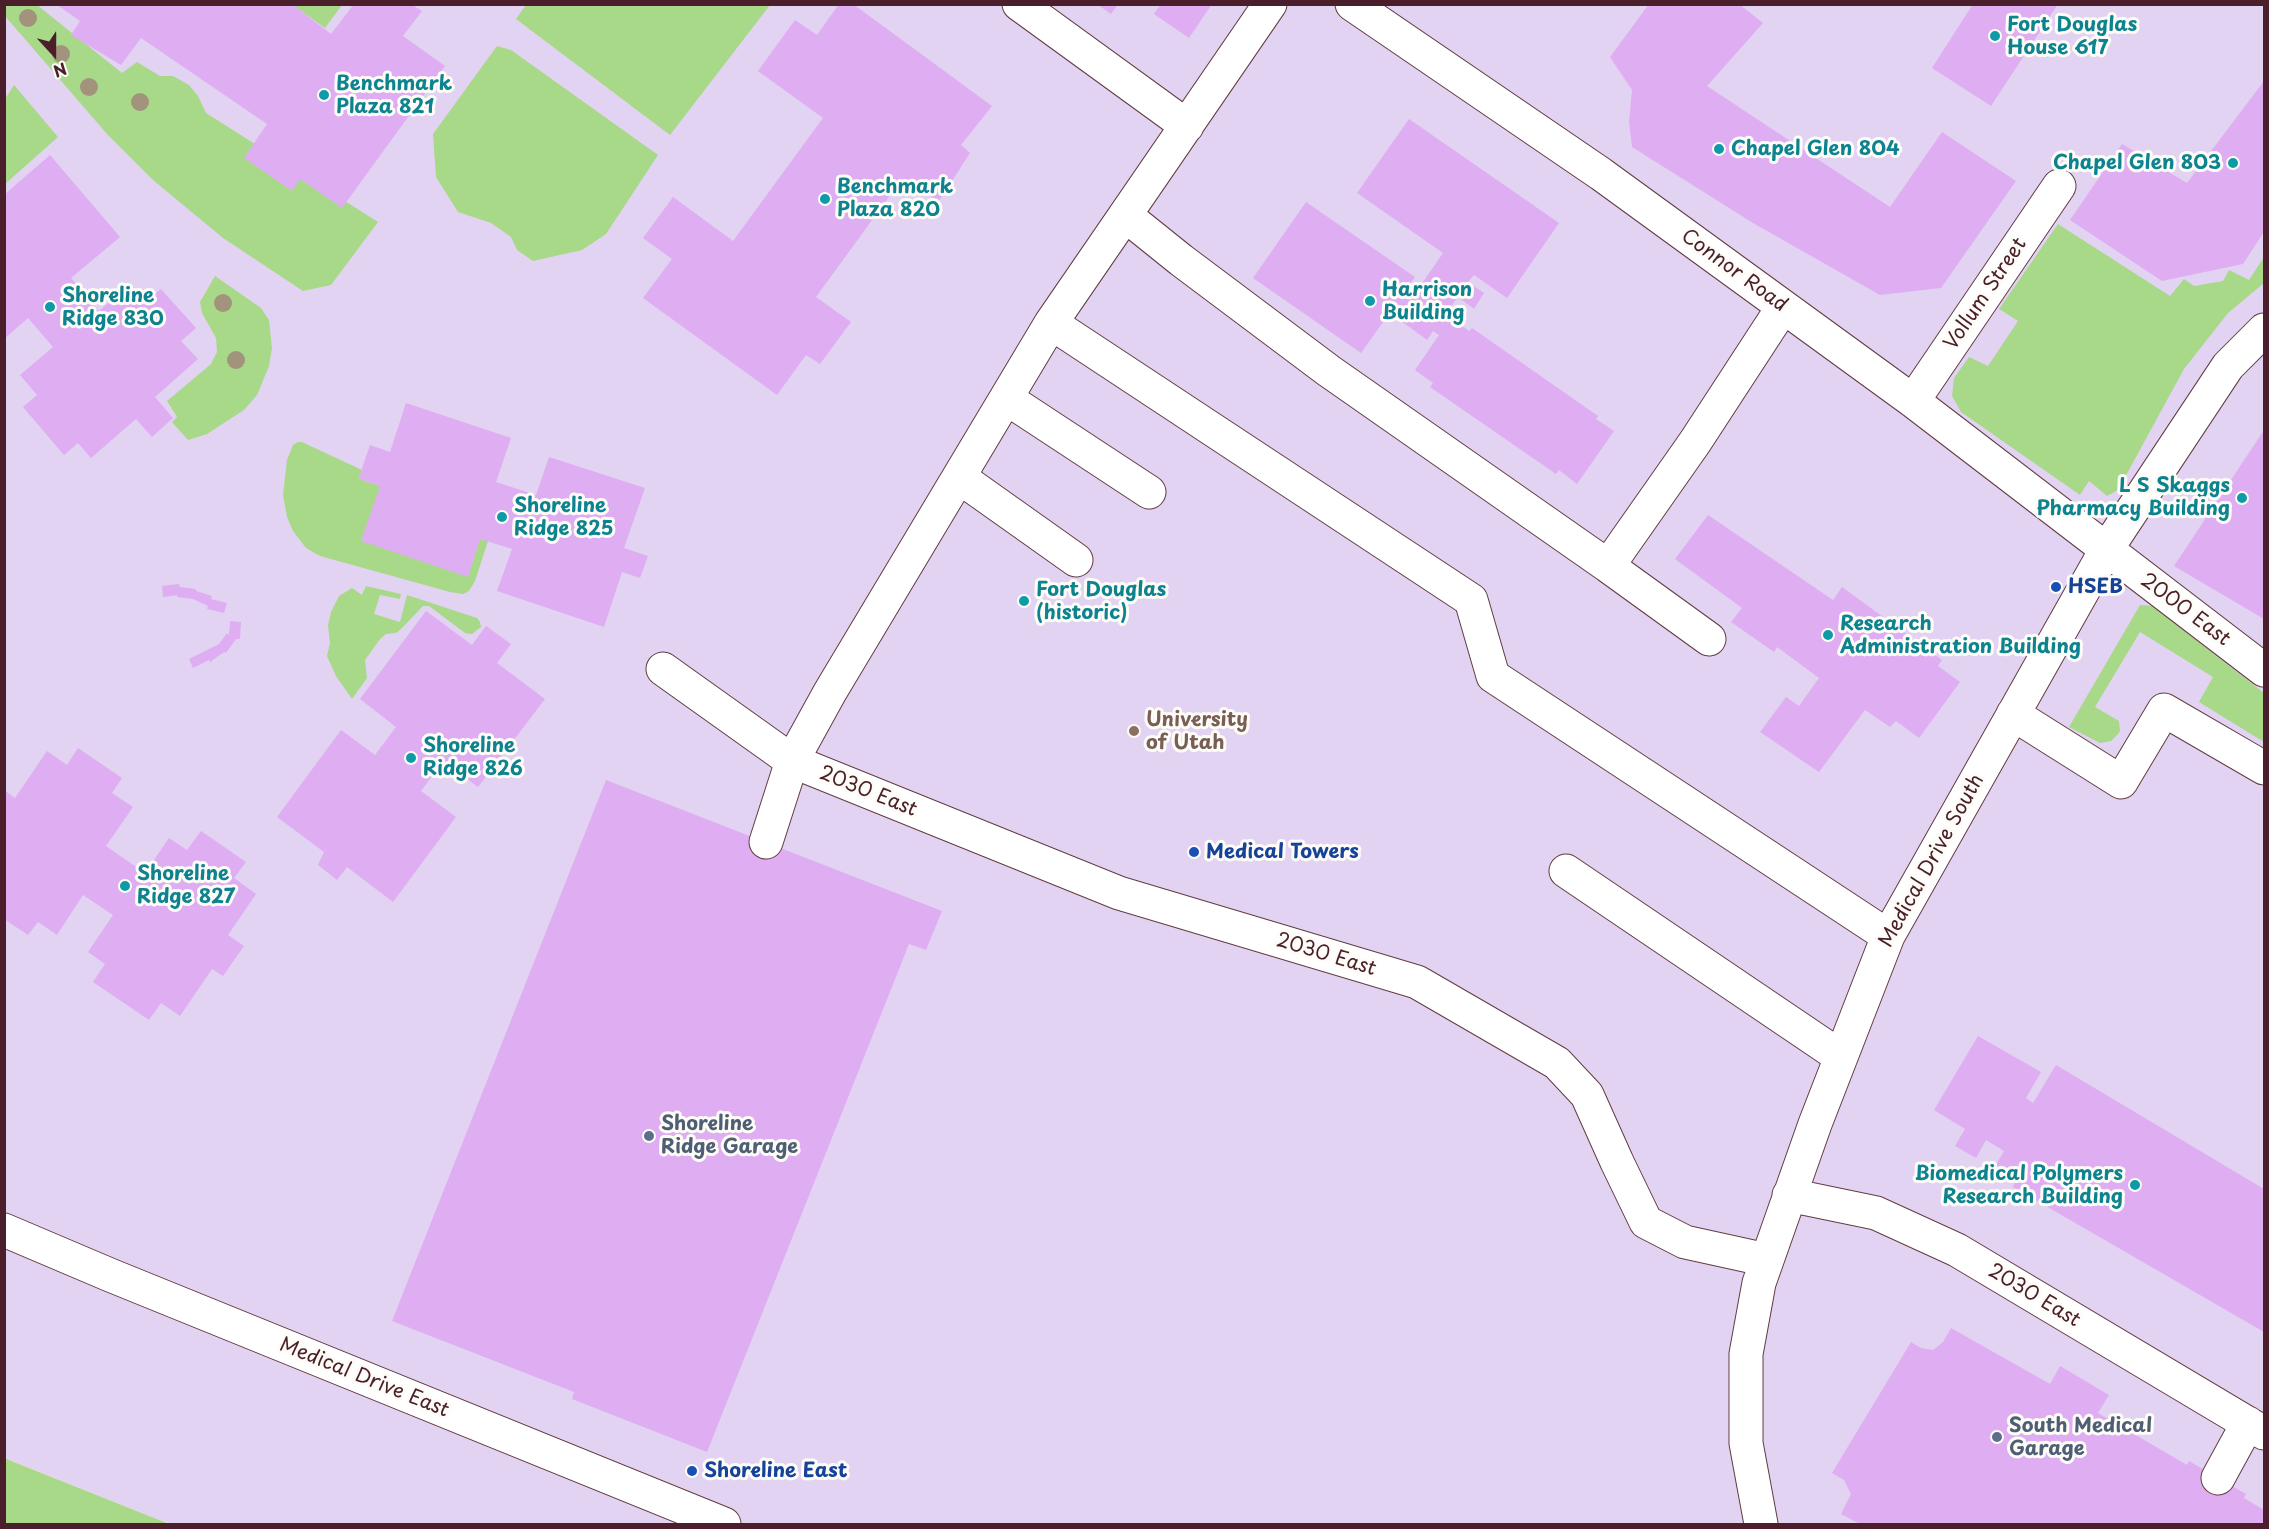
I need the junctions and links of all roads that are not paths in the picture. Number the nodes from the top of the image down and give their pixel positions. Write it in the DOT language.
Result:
graph roads {
  1 [pos="1019,4"];
  2 [pos="1270,4"];
  3 [pos="1352,4"];
  4 [pos="1187,126"];
  5 [pos="2059,186"];
  6 [pos="1125,215"];
  7 [pos="1783,307"];
  8 [pos="1051,323"];
  9 [pos="2265,330"];
  10 [pos="1006,398"];
  11 [pos="1913,401"];
  12 [pos="959,477"];
  13 [pos="1149,492"];
  14 [pos="2106,550"];
  15 [pos="1076,560"];
  16 [pos="1608,566"];
  17 [pos="1709,639"];
  18 [pos="663,669"];
  19 [pos="2265,670"];
  20 [pos="2013,714"];
  21 [pos="792,761"];
  22 [pos="2265,768"];
  23 [pos="766,842"];
  24 [pos="1566,871"];
  25 [pos="1888,936"];
  26 [pos="1841,1057"];
  27 [pos="1789,1195"];
  28 [pos="4,1230"];
  29 [pos="1767,1260"];
  30 [pos="2256,1428"];
  31 [pos="2217,1478"];
  32 [pos="724,1524"];
  33 [pos="1761,1524"];
  1 -- 4 [label="street"];
  2 -- 4 [label="street"];
  3 -- 7 [label="street, Connor Road"];
  4 -- 6 [label="street"];
  5 -- 11 [label="street, Vollum Street"];
  6 -- 8 [label="street"];
  6 -- 16 [label="street"];
  7 -- 11 [label="street, Connor Road"];
  7 -- 16 [label="street"];
  8 -- 10 [label="street"];
  8 -- 25 [label="street"];
  9 -- 14 [label="street, Medical Drive South"];
  10 -- 12 [label="street"];
  10 -- 13 [label="street"];
  11 -- 14 [label="street, Connor Road"];
  12 -- 15 [label="street"];
  12 -- 21 [label="street"];
  14 -- 19 [label="street, 2000 East"];
  14 -- 20 [label="street, Medical Drive South"];
  16 -- 17 [label="street"];
  18 -- 21 [label="street, 2030 East"];
  20 -- 22 [label="street"];
  20 -- 25 [label="street, Medical Drive South"];
  21 -- 23 [label="street"];
  21 -- 29 [label="street, 2030 East"];
  24 -- 26 [label="street"];
  25 -- 26 [label="street, Medical Drive South"];
  26 -- 27 [label="street, Medical Drive South"];
  27 -- 29 [label="street, Medical Drive South"];
  27 -- 30 [label="street, 2030 East"];
  28 -- 32 [label="street, Medical Drive East"];
  29 -- 33 [label="street, Medical Drive South"];
  30 -- 31 [label="street"];
}
